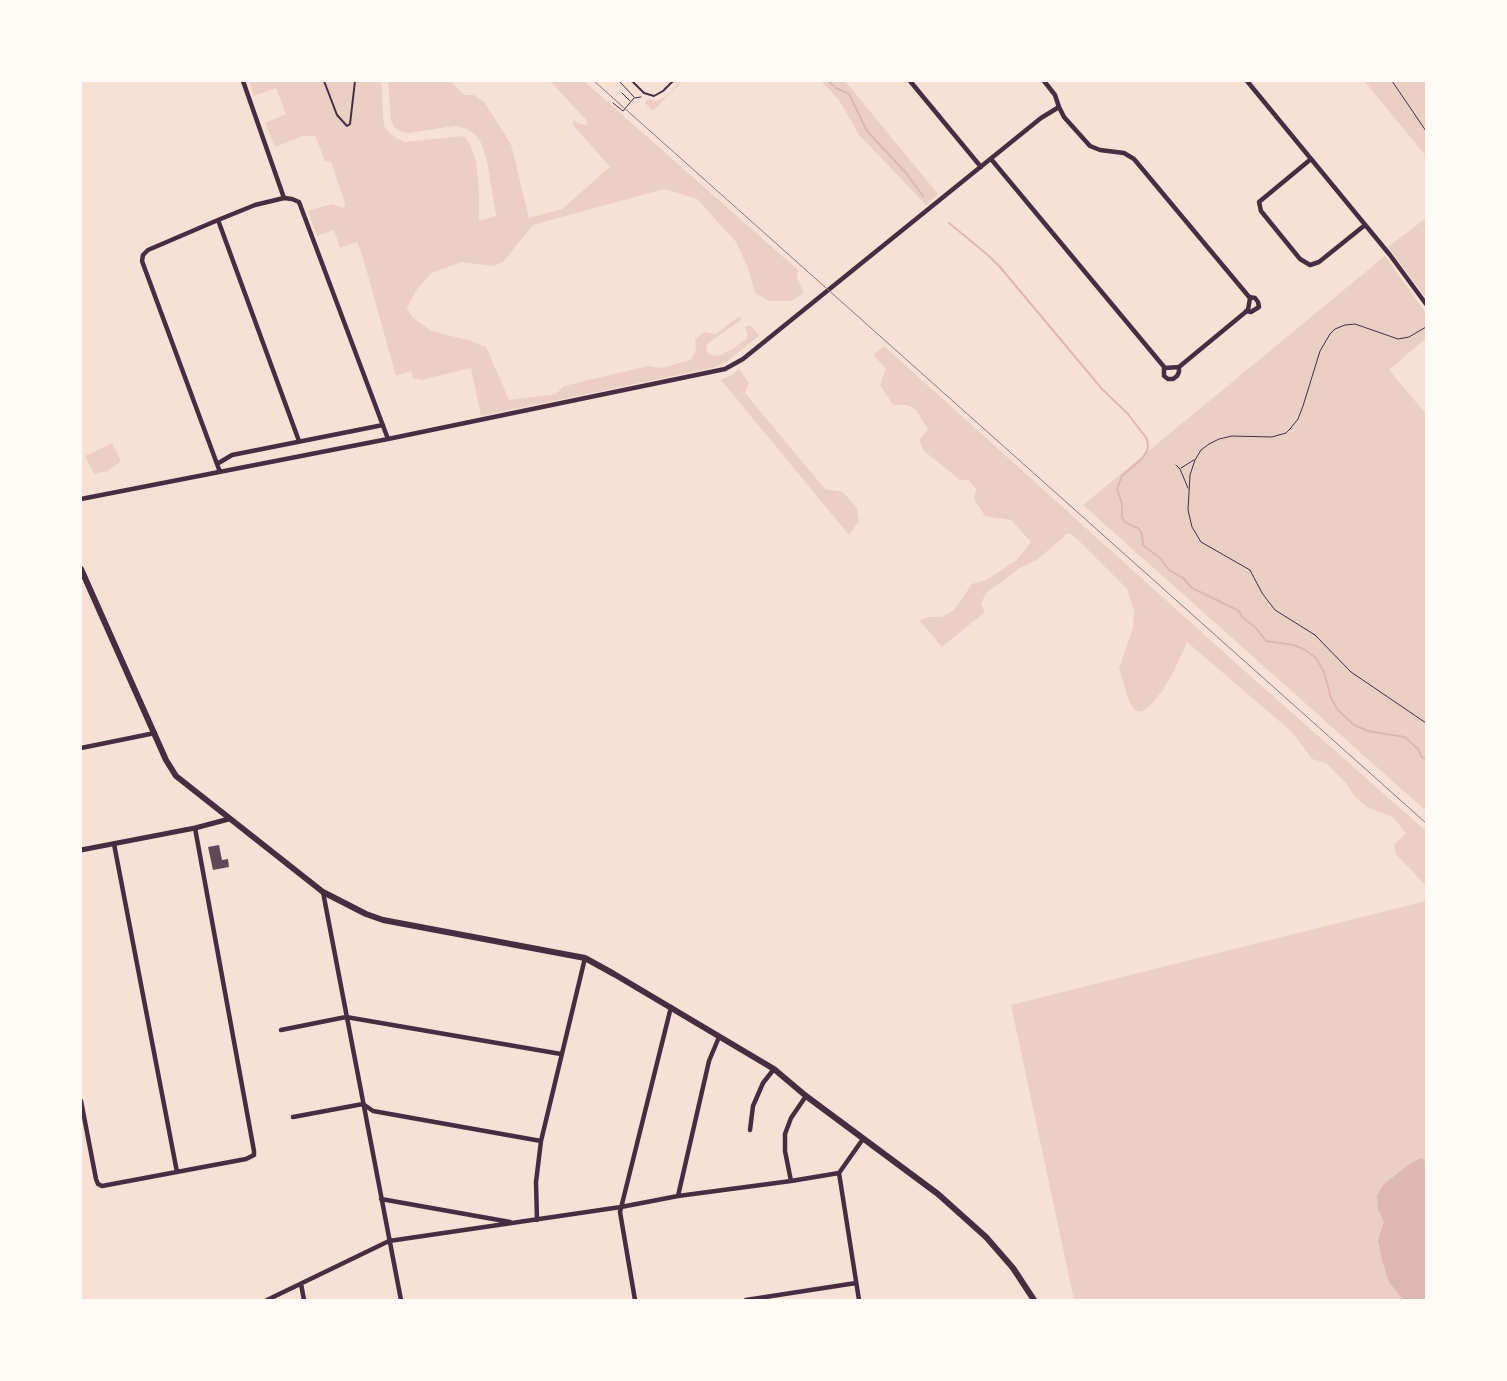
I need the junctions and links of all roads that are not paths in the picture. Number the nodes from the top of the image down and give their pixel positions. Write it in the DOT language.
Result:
graph roads {
  1 [pos="243,81"];
  2 [pos="324,81"];
  3 [pos="355,81"];
  4 [pos="632,81"];
  5 [pos="673,81"];
  6 [pos="910,81"];
  7 [pos="1044,81"];
  8 [pos="1247,81"];
  9 [pos="1059,107"];
  10 [pos="991,159"];
  11 [pos="1311,159"];
  12 [pos="981,167"];
  13 [pos="284,198"];
  14 [pos="218,220"];
  15 [pos="1365,225"];
  16 [pos="1249,297"];
  17 [pos="1426,304"];
  18 [pos="1246,311"];
  19 [pos="1164,367"];
  20 [pos="1179,367"];
  21 [pos="382,425"];
  22 [pos="388,439"];
  23 [pos="299,441"];
  24 [pos="217,464"];
  25 [pos="220,472"];
  26 [pos="81,499"];
  27 [pos="81,569"];
  28 [pos="155,733"];
  29 [pos="81,748"];
  30 [pos="229,819"];
  31 [pos="195,828"];
  32 [pos="114,844"];
  33 [pos="81,850"];
  34 [pos="323,892"];
  35 [pos="585,958"];
  36 [pos="671,1007"];
  37 [pos="346,1017"];
  38 [pos="281,1030"];
  39 [pos="719,1037"];
  40 [pos="561,1054"];
  41 [pos="774,1069"];
  42 [pos="806,1096"];
  43 [pos="81,1101"];
  44 [pos="363,1104"];
  45 [pos="293,1117"];
  46 [pos="750,1130"];
  47 [pos="863,1139"];
  48 [pos="541,1141"];
  49 [pos="178,1172"];
  50 [pos="839,1173"];
  51 [pos="791,1181"];
  52 [pos="678,1196"];
  53 [pos="381,1200"];
  54 [pos="621,1207"];
  55 [pos="537,1220"];
  56 [pos="514,1223"];
  57 [pos="390,1241"];
  58 [pos="856,1283"];
  59 [pos="301,1284"];
  60 [pos="267,1300"];
  61 [pos="304,1300"];
  62 [pos="400,1300"];
  63 [pos="635,1300"];
  64 [pos="746,1300"];
  65 [pos="859,1300"];
  66 [pos="1034,1300"];
  1 -- 13 [label="street"];
  2 -- 3 [label="lane"];
  4 -- 5 [label="lane"];
  6 -- 12 [label="street"];
  7 -- 9 [label="street"];
  8 -- 11 [label="street"];
  9 -- 10 [label="street"];
  9 -- 16 [label="street"];
  10 -- 12 [label="street"];
  10 -- 19 [label="street"];
  11 -- 15 [label="street"];
  11 -- 15 [label="street"];
  12 -- 22 [label="street"];
  13 -- 14 [label="street"];
  13 -- 21 [label="street"];
  14 -- 23 [label="street"];
  14 -- 24 [label="street"];
  15 -- 17 [label="street"];
  16 -- 18 [label="street"];
  16 -- 18 [label="street"];
  18 -- 20 [label="street"];
  19 -- 20 [label="street"];
  19 -- 20 [label="street"];
  21 -- 22 [label="street"];
  21 -- 23 [label="street"];
  22 -- 25 [label="street"];
  23 -- 24 [label="street"];
  24 -- 25 [label="street"];
  25 -- 26 [label="street"];
  27 -- 28 [label="main road"];
  28 -- 29 [label="street"];
  28 -- 30 [label="main road"];
  30 -- 31 [label="street"];
  30 -- 34 [label="main road"];
  31 -- 32 [label="street"];
  31 -- 49 [label="street"];
  32 -- 33 [label="street"];
  32 -- 49 [label="street"];
  34 -- 35 [label="main road"];
  34 -- 37 [label="street"];
  35 -- 36 [label="main road"];
  35 -- 40 [label="street"];
  36 -- 39 [label="main road"];
  36 -- 54 [label="street"];
  37 -- 38 [label="street"];
  37 -- 40 [label="street"];
  37 -- 44 [label="street"];
  39 -- 41 [label="main road"];
  39 -- 52 [label="street"];
  40 -- 48 [label="street"];
  41 -- 42 [label="main road"];
  41 -- 46 [label="street"];
  42 -- 47 [label="main road"];
  42 -- 51 [label="street"];
  43 -- 49 [label="street"];
  44 -- 45 [label="street"];
  44 -- 48 [label="street"];
  44 -- 53 [label="street"];
  47 -- 50 [label="street"];
  47 -- 66 [label="main road"];
  48 -- 55 [label="street"];
  50 -- 51 [label="street"];
  50 -- 58 [label="street"];
  51 -- 52 [label="street"];
  52 -- 54 [label="street"];
  53 -- 56 [label="street"];
  53 -- 57 [label="street"];
  54 -- 55 [label="street"];
  54 -- 63 [label="street"];
  55 -- 56 [label="street"];
  56 -- 57 [label="street"];
  57 -- 59 [label="street"];
  57 -- 62 [label="street"];
  58 -- 64 [label="street"];
  58 -- 65 [label="street"];
  59 -- 60 [label="street"];
  59 -- 61 [label="street"];
}
